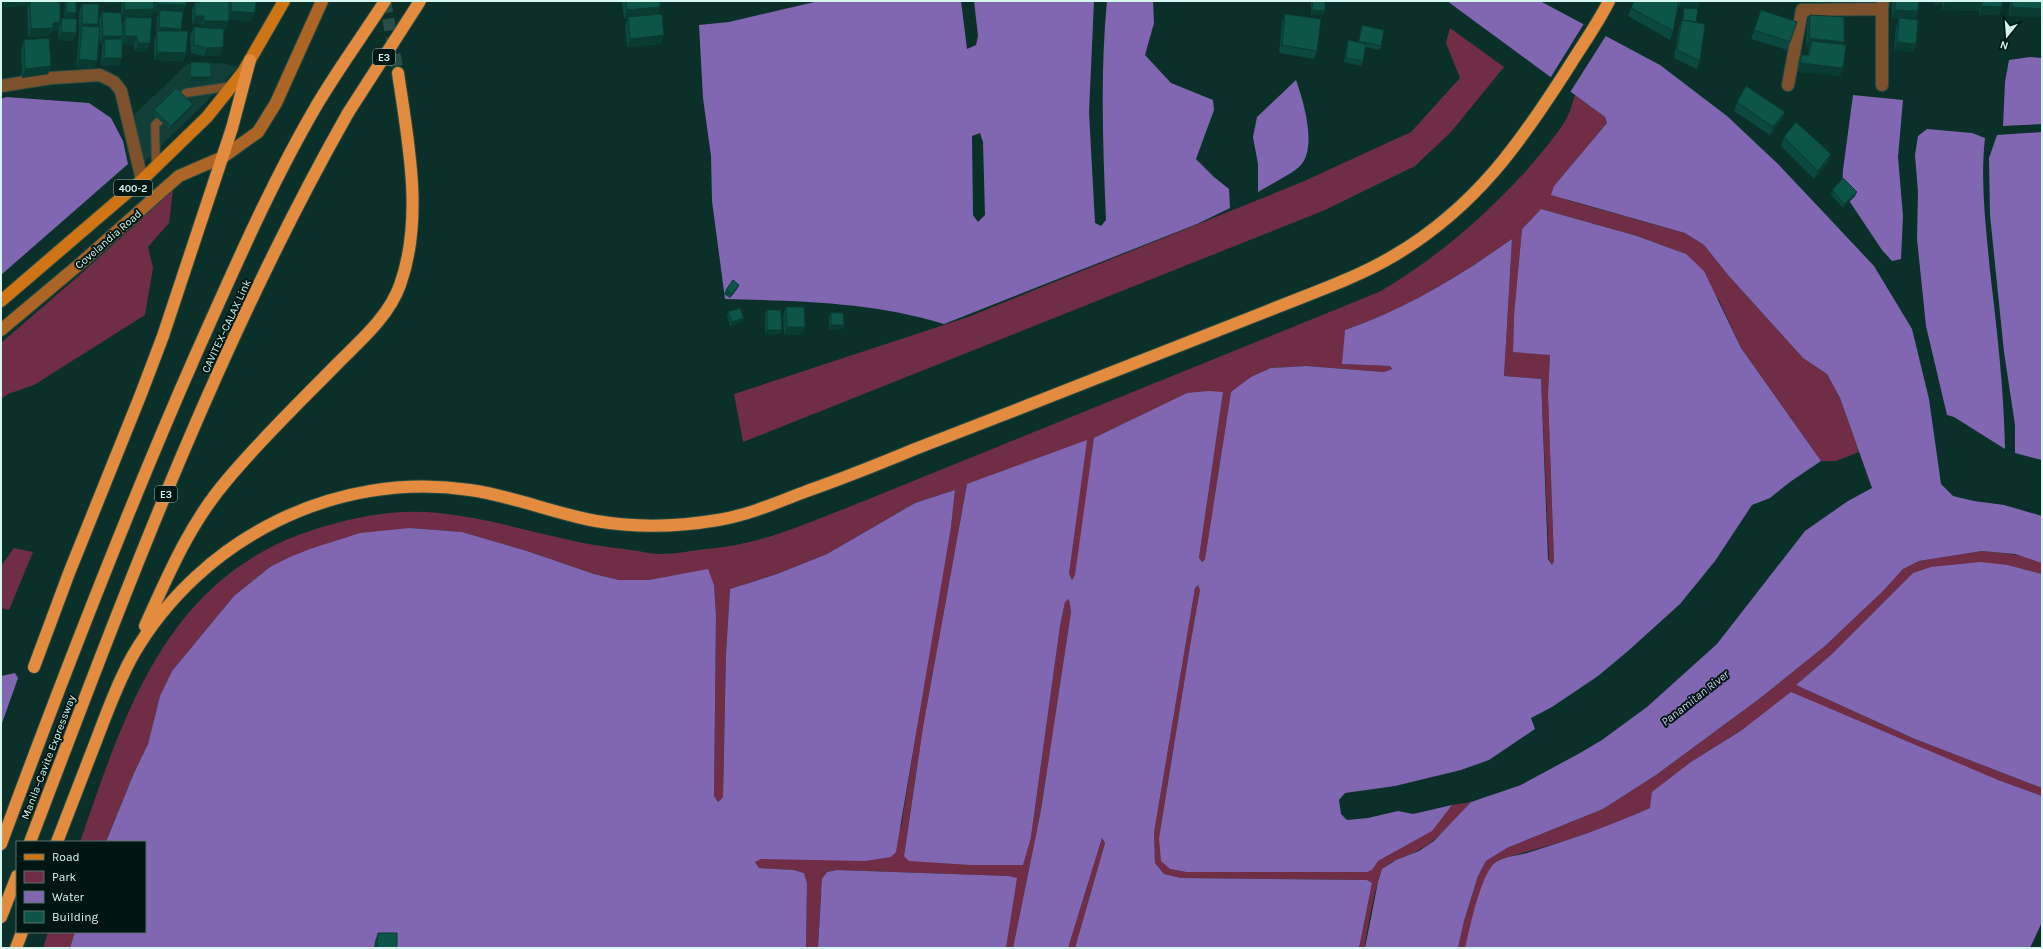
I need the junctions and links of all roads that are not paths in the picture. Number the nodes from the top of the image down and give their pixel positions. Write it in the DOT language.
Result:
graph roads {
  1 [pos="284,1"];
  2 [pos="322,1"];
  3 [pos="385,1"];
  4 [pos="420,1"];
  5 [pos="1608,3"];
  6 [pos="1883,5"];
  7 [pos="250,60"];
  8 [pos="398,73"];
  9 [pos="1882,85"];
  10 [pos="1,86"];
  11 [pos="232,86"];
  12 [pos="1788,86"];
  13 [pos="223,157"];
  14 [pos="156,167"];
  15 [pos="142,180"];
  16 [pos="1,301"];
  17 [pos="1,330"];
  18 [pos="132,657"];
  19 [pos="34,667"];
  20 [pos="67,670"];
  21 [pos="91,680"];
  22 [pos="30,841"];
  23 [pos="57,841"];
  24 [pos="1,844"];
  25 [pos="16,879"];
  26 [pos="1,918"];
  27 [pos="22,933"];
  28 [pos="16,948"];
  1 -- 7 [label="main road, Covelandia Road / 400-2"];
  2 -- 13 [label="main road, Covelandia Road / 400-2"];
  3 -- 20 [label="highway, CAVITEX–CALAX Link / E3"];
  4 -- 21 [label="highway, CAVITEX–CALAX Link / E3, bridge"];
  5 -- 18 [label="highway"];
  6 -- 9 [label="street"];
  6 -- 12 [label="street"];
  7 -- 11 [label="main road, Covelandia Road / 400-2"];
  7 -- 13 [label="highway"];
  8 -- 18 [label="highway"];
  10 -- 15 [label="street"];
  11 -- 14 [label="main road, Covelandia Road / 400-2"];
  11 -- 14 [label="lane"];
  13 -- 17 [label="main road, Covelandia Road / 400-2"];
  13 -- 19 [label="highway"];
  14 -- 15 [label="main road, Covelandia Road / 400-2"];
  15 -- 16 [label="main road, Covelandia Road / 400-2"];
  18 -- 23 [label="highway"];
  20 -- 24 [label="highway, Manila–Cavite Expressway / E3"];
  21 -- 22 [label="highway, Manila–Cavite Expressway / E3"];
  25 -- 26 [label="highway"];
  27 -- 28 [label="highway"];
}
